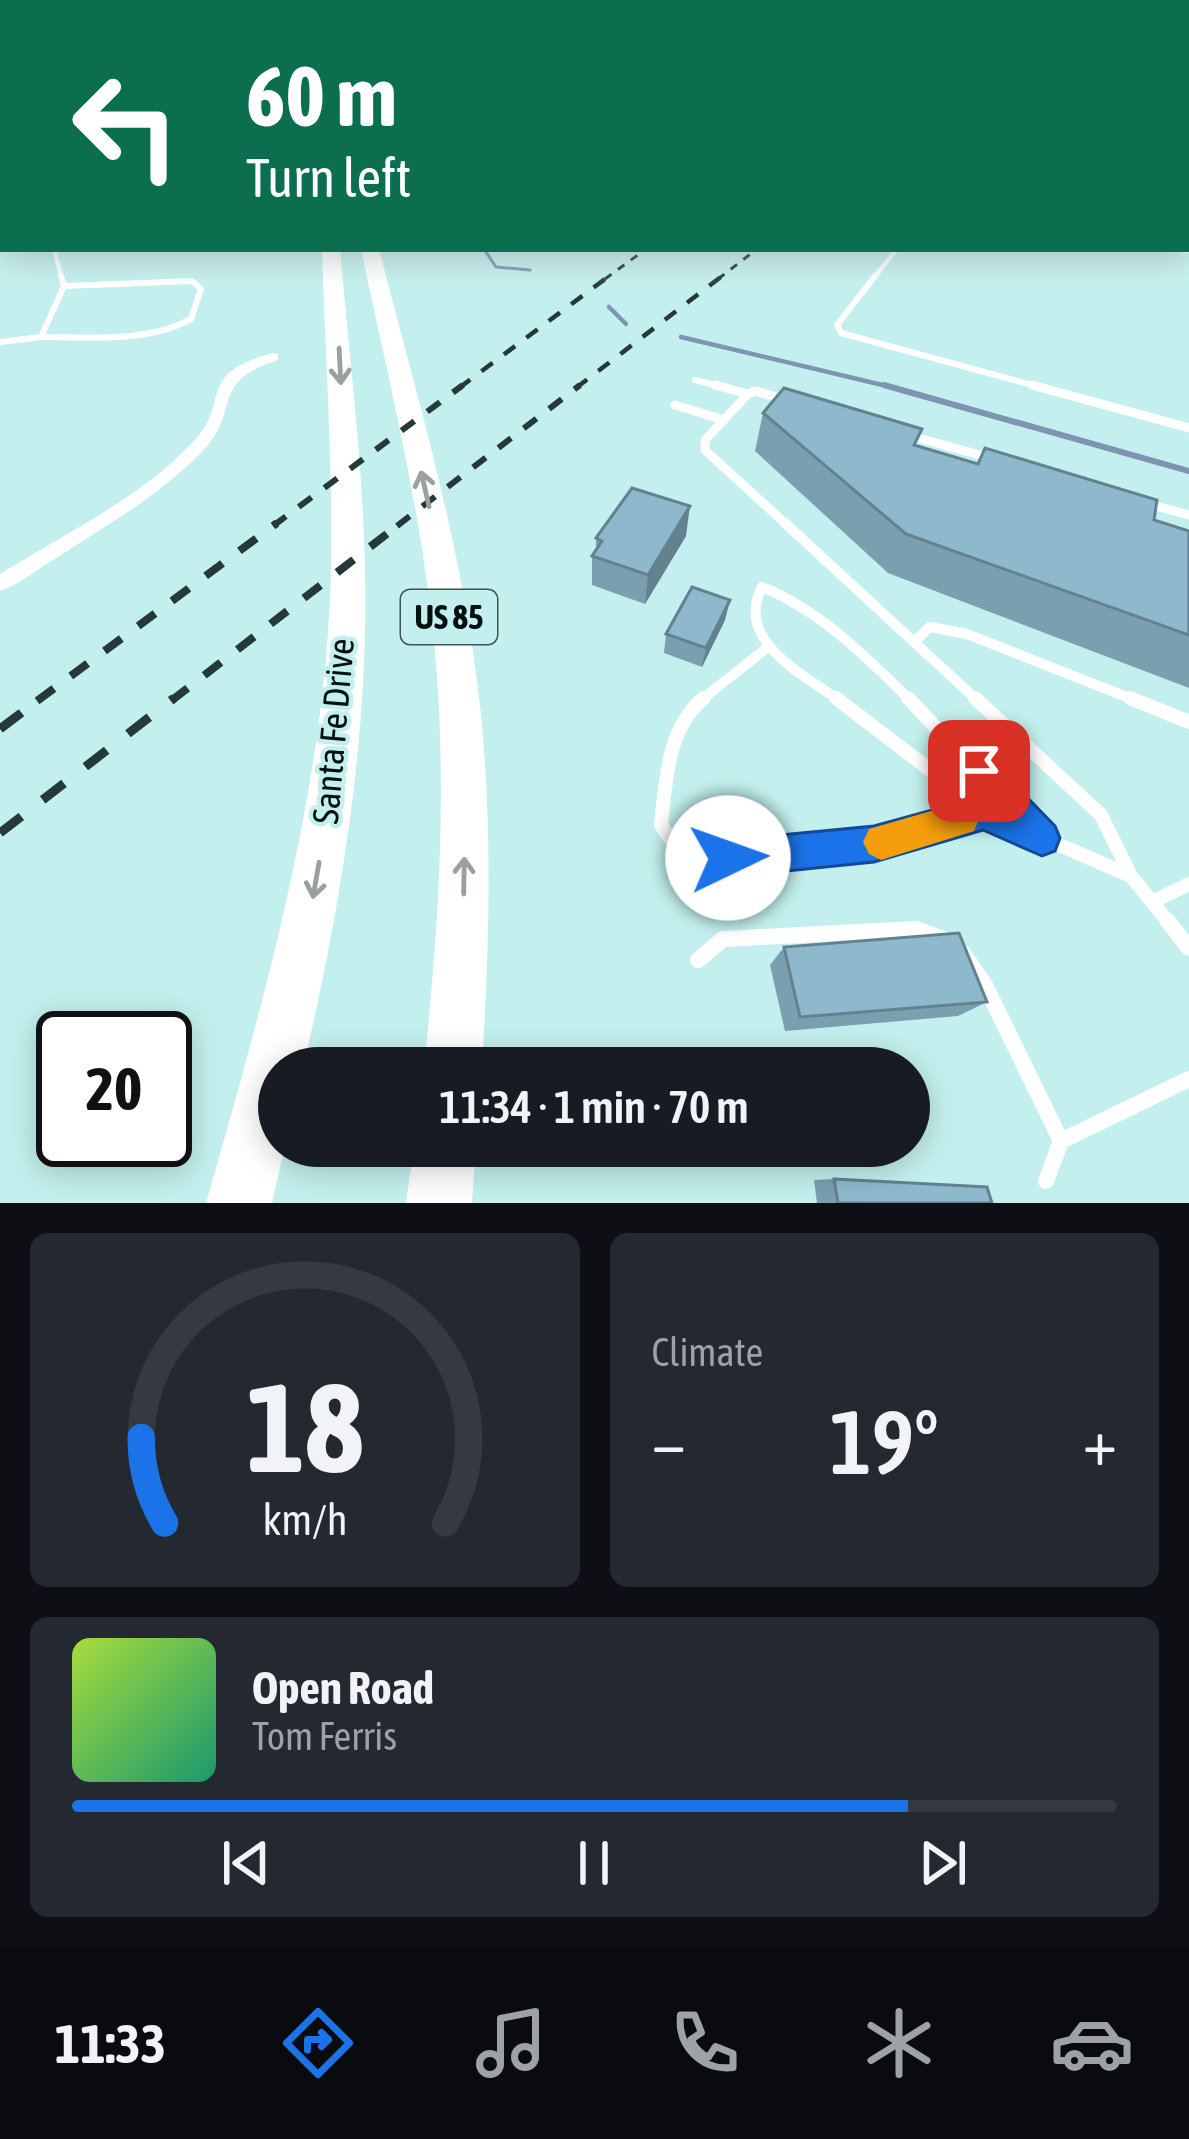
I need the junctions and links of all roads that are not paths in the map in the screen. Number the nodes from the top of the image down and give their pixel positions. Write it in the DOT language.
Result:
graph roads {
  1 [pos="55,252"];
  2 [pos="331,252"];
  3 [pos="371,252"];
  4 [pos="895,252"];
  5 [pos="64,286"];
  6 [pos="41,337"];
  7 [pos="0,342"];
  8 [pos="273,357"];
  9 [pos="694,380"];
  10 [pos="748,394"];
  11 [pos="800,404"];
  12 [pos="675,405"];
  13 [pos="724,420"];
  14 [pos="1189,428"];
  15 [pos="892,430"];
  16 [pos="1006,463"];
  17 [pos="1120,496"];
  18 [pos="1189,515"];
  19 [pos="0,584"];
  20 [pos="916,640"];
  21 [pos="768,647"];
  22 [pos="1189,722"];
  23 [pos="985,812"];
  24 [pos="1042,838"];
  25 [pos="1131,876"];
  26 [pos="1189,884"];
  27 [pos="1152,902"];
  28 [pos="1189,948"];
  29 [pos="698,960"];
  30 [pos="454,1047"];
  31 [pos="1189,1079"];
  32 [pos="1061,1141"];
  33 [pos="443,1167"];
  34 [pos="1046,1181"];
  35 [pos="239,1203"];
  36 [pos="439,1203"];
  1 -- 5 [label="lane"];
  2 -- 35 [label="highway, Santa Fe Drive, one-way"];
  30 -- 3 [label="highway, US 85, one-way"];
  4 -- 14 [label="lane"];
  5 -- 6 [label="lane"];
  5 -- 6 [label="lane"];
  6 -- 7 [label="lane"];
  8 -- 19 [label="street"];
  9 -- 10 [label="lane"];
  10 -- 11 [label="lane"];
  10 -- 13 [label="lane"];
  12 -- 13 [label="lane"];
  13 -- 20 [label="lane"];
  15 -- 16 [label="lane"];
  17 -- 18 [label="lane"];
  20 -- 22 [label="lane"];
  20 -- 25 [label="lane"];
  21 -- 23 [label="lane"];
  21 -- 23 [label="lane"];
  21 -- 24 [label="lane"];
  23 -- 24 [label="lane"];
  24 -- 25 [label="lane"];
  25 -- 27 [label="lane"];
  26 -- 27 [label="lane"];
  27 -- 28 [label="lane"];
  29 -- 32 [label="lane"];
  31 -- 32 [label="lane"];
  32 -- 34 [label="lane"];
  33 -- 36 [label="highway"];
}
